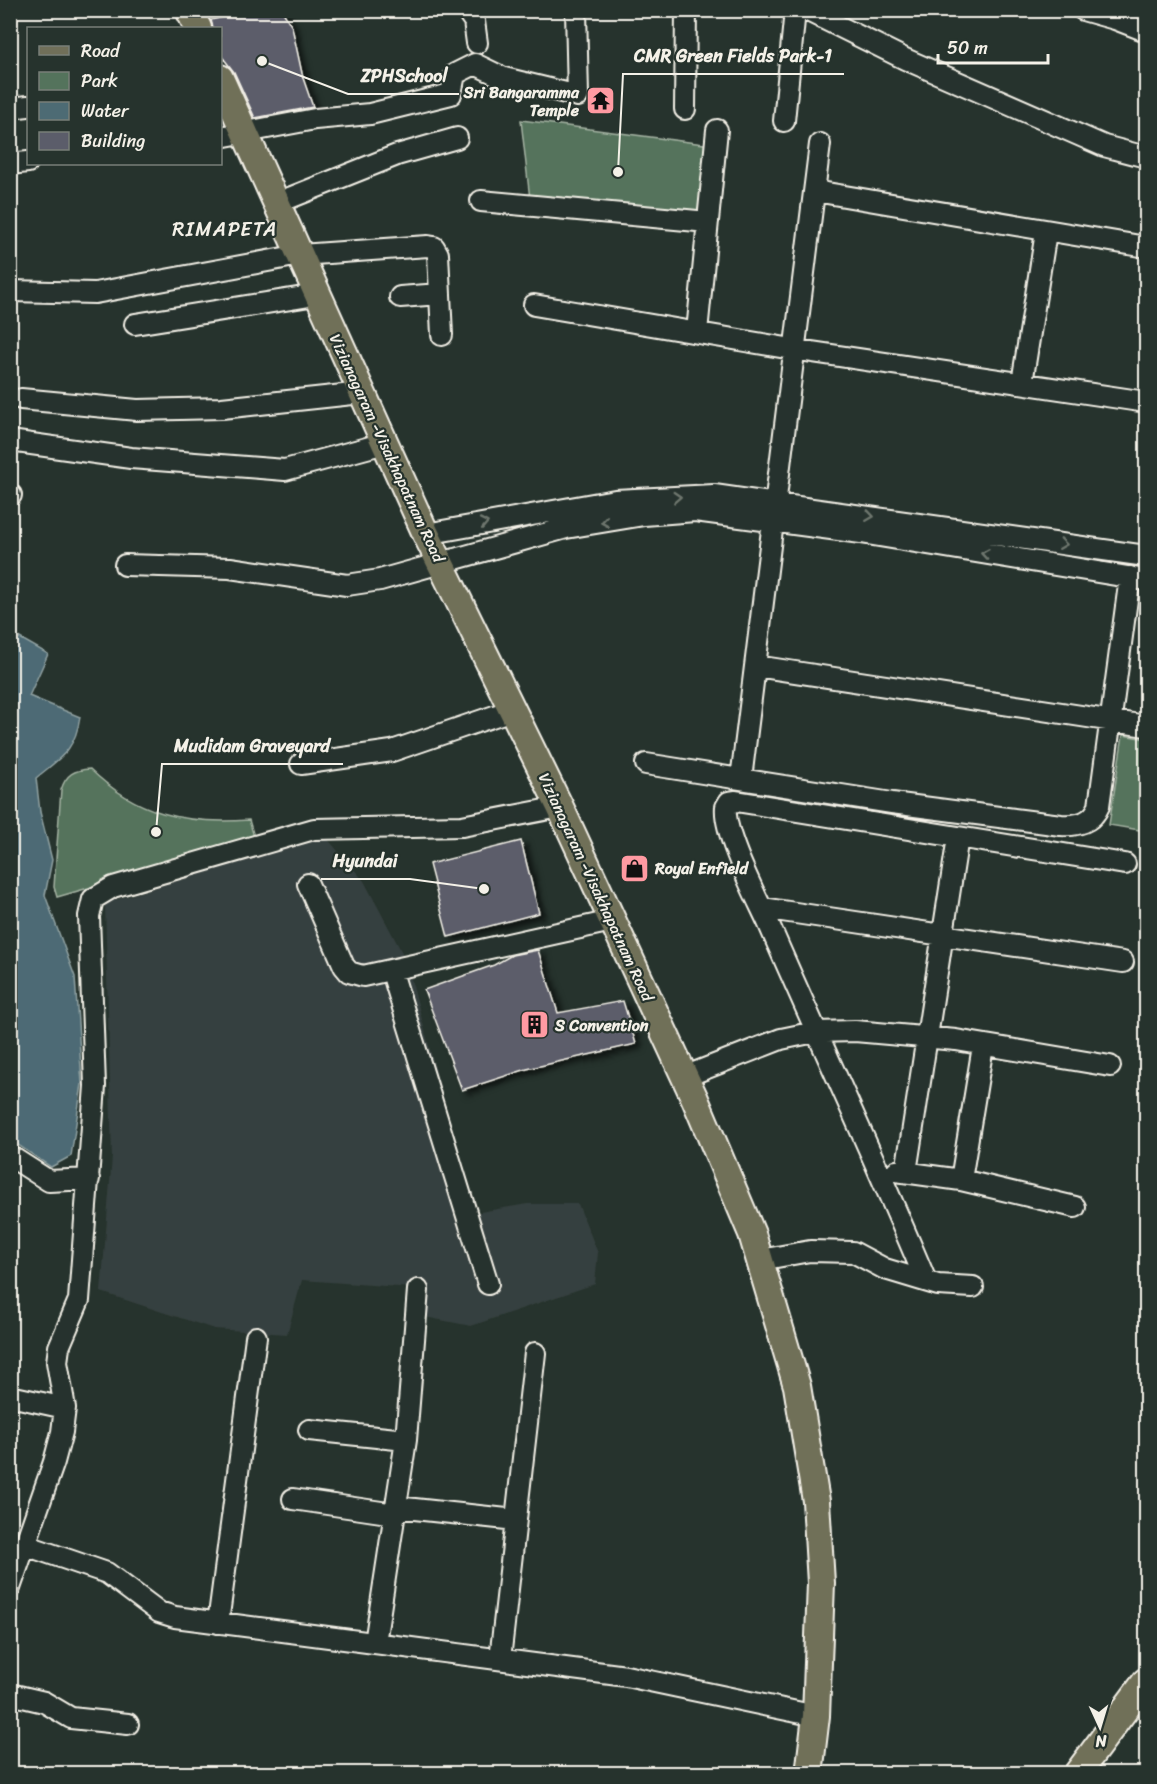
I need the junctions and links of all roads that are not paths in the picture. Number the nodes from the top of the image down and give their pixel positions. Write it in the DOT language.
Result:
graph roads {
  1 [pos="576,10"];
  2 [pos="686,10"];
  3 [pos="795,10"];
  4 [pos="806,10"];
  5 [pos="1083,10"];
  6 [pos="468,11"];
  7 [pos="828,15"];
  8 [pos="1121,15"];
  9 [pos="1146,31"];
  10 [pos="477,43"];
  11 [pos="222,87"];
  12 [pos="27,106"];
  13 [pos="10,108"];
  14 [pos="685,109"];
  15 [pos="784,121"];
  16 [pos="717,130"];
  17 [pos="233,135"];
  18 [pos="457,138"];
  19 [pos="820,144"];
  20 [pos="1146,157"];
  21 [pos="27,162"];
  22 [pos="10,164"];
  23 [pos="815,191"];
  24 [pos="481,201"];
  25 [pos="277,203"];
  26 [pos="708,222"];
  27 [pos="1046,232"];
  28 [pos="1146,246"];
  29 [pos="300,255"];
  30 [pos="10,291"];
  31 [pos="440,294"];
  32 [pos="316,295"];
  33 [pos="400,297"];
  34 [pos="534,305"];
  35 [pos="135,324"];
  36 [pos="698,332"];
  37 [pos="442,335"];
  38 [pos="792,349"];
  39 [pos="1022,383"];
  40 [pos="362,393"];
  41 [pos="21,399"];
  42 [pos="1146,402"];
  43 [pos="10,441"];
  44 [pos="385,443"];
  45 [pos="774,512"];
  46 [pos="426,534"];
  47 [pos="1146,556"];
  48 [pos="440,562"];
  49 [pos="125,565"];
  50 [pos="1138,579"];
  51 [pos="756,666"];
  52 [pos="512,710"];
  53 [pos="1112,722"];
  54 [pos="1146,726"];
  55 [pos="301,764"];
  56 [pos="646,764"];
  57 [pos="741,779"];
  58 [pos="560,807"];
  59 [pos="958,837"];
  60 [pos="1125,864"];
  61 [pos="308,884"];
  62 [pos="762,908"];
  63 [pos="612,921"];
  64 [pos="944,934"];
  65 [pos="1123,962"];
  66 [pos="393,972"];
  67 [pos="815,1032"];
  68 [pos="926,1038"];
  69 [pos="983,1046"];
  70 [pos="1110,1066"];
  71 [pos="684,1077"];
  72 [pos="10,1156"];
  73 [pos="879,1168"];
  74 [pos="906,1172"];
  75 [pos="89,1179"];
  76 [pos="961,1180"];
  77 [pos="1075,1207"];
  78 [pos="760,1260"];
  79 [pos="926,1281"];
  80 [pos="488,1284"];
  81 [pos="973,1287"];
  82 [pos="417,1290"];
  83 [pos="256,1337"];
  84 [pos="535,1353"];
  85 [pos="10,1396"];
  86 [pos="65,1408"];
  87 [pos="309,1430"];
  88 [pos="406,1440"];
  89 [pos="293,1500"];
  90 [pos="395,1510"];
  91 [pos="516,1520"];
  92 [pos="26,1545"];
  93 [pos="10,1588"];
  94 [pos="218,1623"];
  95 [pos="375,1643"];
  96 [pos="500,1659"];
  97 [pos="1146,1681"];
  98 [pos="10,1694"];
  99 [pos="816,1716"];
  100 [pos="128,1724"];
  101 [pos="809,1773"];
  102 [pos="1077,1773"];
  1 -- 17 [label="street"];
  2 -- 14 [label="street"];
  3 -- 15 [label="street"];
  4 -- 7 [label="street"];
  5 -- 8 [label="street"];
  6 -- 10 [label="street"];
  7 -- 20 [label="street"];
  8 -- 9 [label="street"];
  11 -- 17 [label="main road, Vizianagaram -Visakhapatnam Road"];
  12 -- 13 [label="street"];
  16 -- 26 [label="street"];
  17 -- 25 [label="main road, Vizianagaram -Visakhapatnam Road"];
  18 -- 25 [label="street"];
  19 -- 23 [label="street"];
  21 -- 22 [label="street"];
  23 -- 27 [label="street"];
  23 -- 38 [label="street"];
  24 -- 26 [label="street"];
  25 -- 29 [label="main road, Vizianagaram -Visakhapatnam Road"];
  26 -- 36 [label="street"];
  27 -- 28 [label="street"];
  27 -- 39 [label="street"];
  29 -- 30 [label="street"];
  29 -- 31 [label="street"];
  29 -- 32 [label="main road, Vizianagaram -Visakhapatnam Road"];
  31 -- 33 [label="street"];
  31 -- 37 [label="street"];
  32 -- 35 [label="street"];
  32 -- 40 [label="main road, Vizianagaram -Visakhapatnam Road"];
  34 -- 36 [label="street"];
  36 -- 38 [label="street"];
  38 -- 39 [label="street"];
  38 -- 45 [label="street"];
  39 -- 42 [label="street"];
  40 -- 41 [label="street"];
  40 -- 44 [label="main road, Vizianagaram -Visakhapatnam Road"];
  43 -- 44 [label="street"];
  44 -- 46 [label="main road, Vizianagaram -Visakhapatnam Road"];
  46 -- 45 [label="street, one-way"];
  45 -- 47 [label="street, one-way"];
  45 -- 48 [label="street, one-way"];
  50 -- 45 [label="street, one-way"];
  45 -- 51 [label="street"];
  46 -- 48 [label="main road, Vizianagaram -Visakhapatnam Road"];
  48 -- 49 [label="street"];
  48 -- 52 [label="main road, Vizianagaram -Visakhapatnam Road"];
  50 -- 53 [label="street"];
  51 -- 53 [label="street"];
  51 -- 57 [label="street"];
  52 -- 55 [label="street"];
  52 -- 58 [label="main road, Vizianagaram -Visakhapatnam Road"];
  53 -- 54 [label="street"];
  53 -- 57 [label="street"];
  56 -- 57 [label="street"];
  58 -- 63 [label="main road, Vizianagaram -Visakhapatnam Road"];
  58 -- 75 [label="street"];
  59 -- 60 [label="street"];
  59 -- 62 [label="street"];
  59 -- 64 [label="street"];
  61 -- 66 [label="street"];
  62 -- 64 [label="street"];
  62 -- 67 [label="street"];
  63 -- 66 [label="street"];
  63 -- 71 [label="main road, Vizianagaram -Visakhapatnam Road"];
  64 -- 65 [label="street"];
  64 -- 68 [label="street"];
  66 -- 80 [label="street"];
  67 -- 68 [label="street"];
  67 -- 71 [label="street"];
  67 -- 73 [label="street"];
  68 -- 69 [label="street"];
  68 -- 74 [label="street"];
  69 -- 70 [label="street"];
  69 -- 76 [label="street"];
  71 -- 78 [label="main road, Vizianagaram -Visakhapatnam Road"];
  72 -- 75 [label="street"];
  73 -- 74 [label="street"];
  73 -- 79 [label="street"];
  74 -- 76 [label="street"];
  75 -- 86 [label="street"];
  76 -- 77 [label="street"];
  78 -- 79 [label="street"];
  78 -- 99 [label="main road, Vizianagaram -Visakhapatnam Road"];
  79 -- 81 [label="street"];
  82 -- 88 [label="street"];
  83 -- 94 [label="street"];
  84 -- 91 [label="street"];
  85 -- 86 [label="street"];
  86 -- 92 [label="street"];
  87 -- 88 [label="street"];
  88 -- 90 [label="street"];
  89 -- 90 [label="street"];
  90 -- 91 [label="street"];
  90 -- 95 [label="street"];
  91 -- 96 [label="street"];
  92 -- 93 [label="street"];
  92 -- 94 [label="street"];
  94 -- 95 [label="street"];
  95 -- 96 [label="street"];
  96 -- 99 [label="street"];
  97 -- 102 [label="main road"];
  98 -- 100 [label="street"];
  99 -- 101 [label="main road, Vizianagaram -Visakhapatnam Road"];
}
